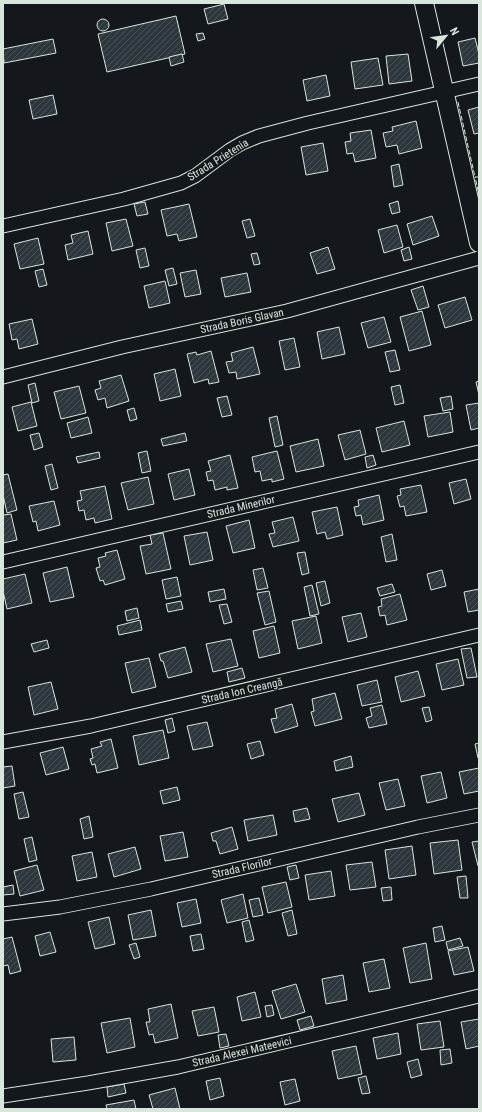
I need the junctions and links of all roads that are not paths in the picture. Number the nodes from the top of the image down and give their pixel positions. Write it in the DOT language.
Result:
graph roads {
  1 [pos="424,3"];
  2 [pos="479,84"];
  3 [pos="445,92"];
  4 [pos="3,226"];
  5 [pos="479,243"];
  6 [pos="479,258"];
  7 [pos="3,377"];
  8 [pos="479,452"];
  9 [pos="3,562"];
  10 [pos="479,635"];
  11 [pos="3,742"];
  12 [pos="479,815"];
  13 [pos="3,914"];
  14 [pos="479,996"];
  15 [pos="3,1096"];
  1 -- 3 [label="street"];
  2 -- 3 [label="street, Strada Prietenia"];
  3 -- 4 [label="street, Strada Prietenia"];
  3 -- 5 [label="street"];
  6 -- 7 [label="street, Strada Boris Glavan"];
  8 -- 9 [label="street, Strada Minerilor"];
  10 -- 11 [label="street, Strada Ion Creangă"];
  12 -- 13 [label="street, Strada Florilor"];
  14 -- 15 [label="street, Strada Alexei Mateevici"];
}
